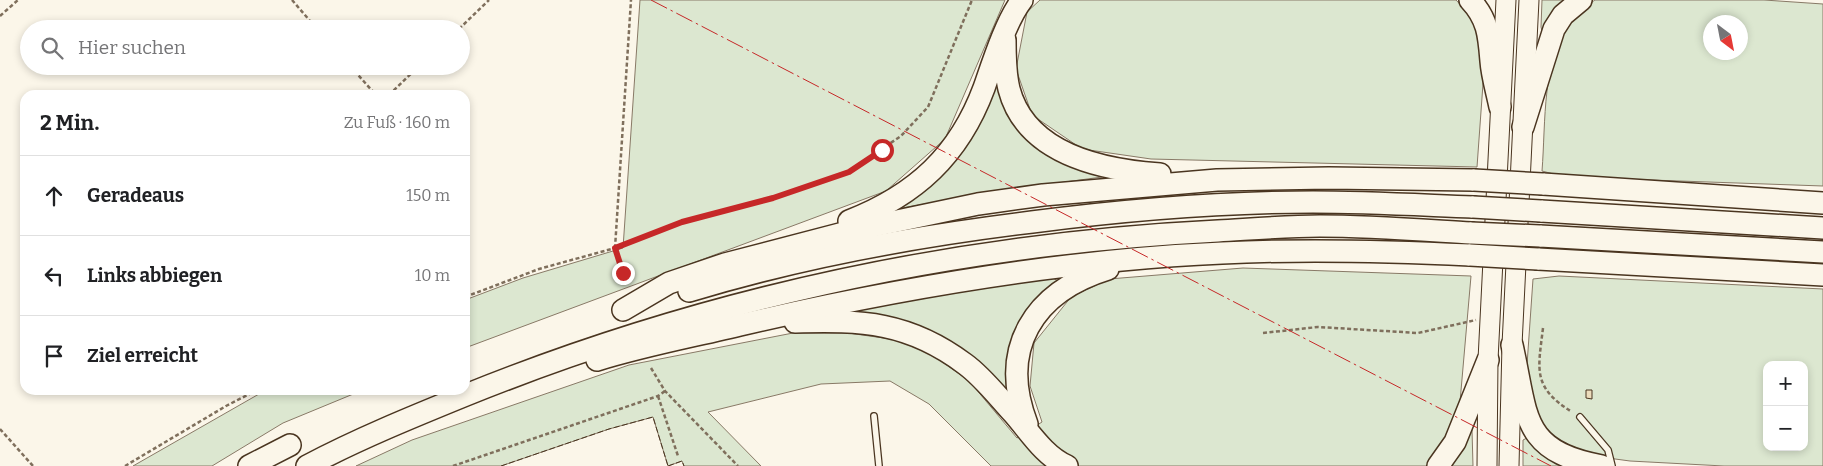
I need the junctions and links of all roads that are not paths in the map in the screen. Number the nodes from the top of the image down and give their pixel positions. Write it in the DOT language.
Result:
graph roads {
  1 [pos="1022,0"];
  2 [pos="1470,0"];
  3 [pos="1506,0"];
  4 [pos="1529,0"];
  5 [pos="1581,0"];
  6 [pos="1005,35"];
  7 [pos="1500,107"];
  8 [pos="1523,127"];
  9 [pos="1217,180"];
  10 [pos="1823,203"];
  11 [pos="1823,228"];
  12 [pos="801,242"];
  13 [pos="1823,252"];
  14 [pos="1145,258"];
  15 [pos="1823,275"];
  16 [pos="750,323"];
  17 [pos="1512,345"];
  18 [pos="1488,360"];
  19 [pos="514,376"];
  20 [pos="470,394"];
  21 [pos="467,395"];
  22 [pos="874,416"];
  23 [pos="1580,417"];
  24 [pos="1031,434"];
  25 [pos="290,445"];
  26 [pos="249,466"];
  27 [pos="306,466"];
  28 [pos="879,466"];
  29 [pos="1067,466"];
  30 [pos="1438,466"];
  31 [pos="1487,466"];
  32 [pos="1509,466"];
  33 [pos="1602,466"];
  34 [pos="1612,466"];
  1 -- 6 [label="highway"];
  2 -- 7 [label="highway"];
  3 -- 7 [label="highway"];
  4 -- 8 [label="highway"];
  5 -- 8 [label="highway"];
  6 -- 9 [label="highway"];
  6 -- 12 [label="highway"];
  7 -- 18 [label="highway"];
  8 -- 17 [label="highway"];
  9 -- 10 [label="highway, bridge"];
  9 -- 12 [label="highway"];
  11 -- 12 [label="highway, bridge"];
  13 -- 19 [label="highway, bridge"];
  14 -- 15 [label="highway, bridge"];
  14 -- 16 [label="highway"];
  14 -- 24 [label="highway"];
  16 -- 19 [label="highway"];
  16 -- 24 [label="highway"];
  17 -- 32 [label="highway"];
  17 -- 33 [label="highway"];
  18 -- 30 [label="highway"];
  18 -- 31 [label="highway"];
  19 -- 20 [label="highway"];
  21 -- 27 [label="highway"];
  22 -- 28 [label="lane"];
  23 -- 34 [label="lane"];
  24 -- 29 [label="highway"];
  25 -- 26 [label="highway"];
}
